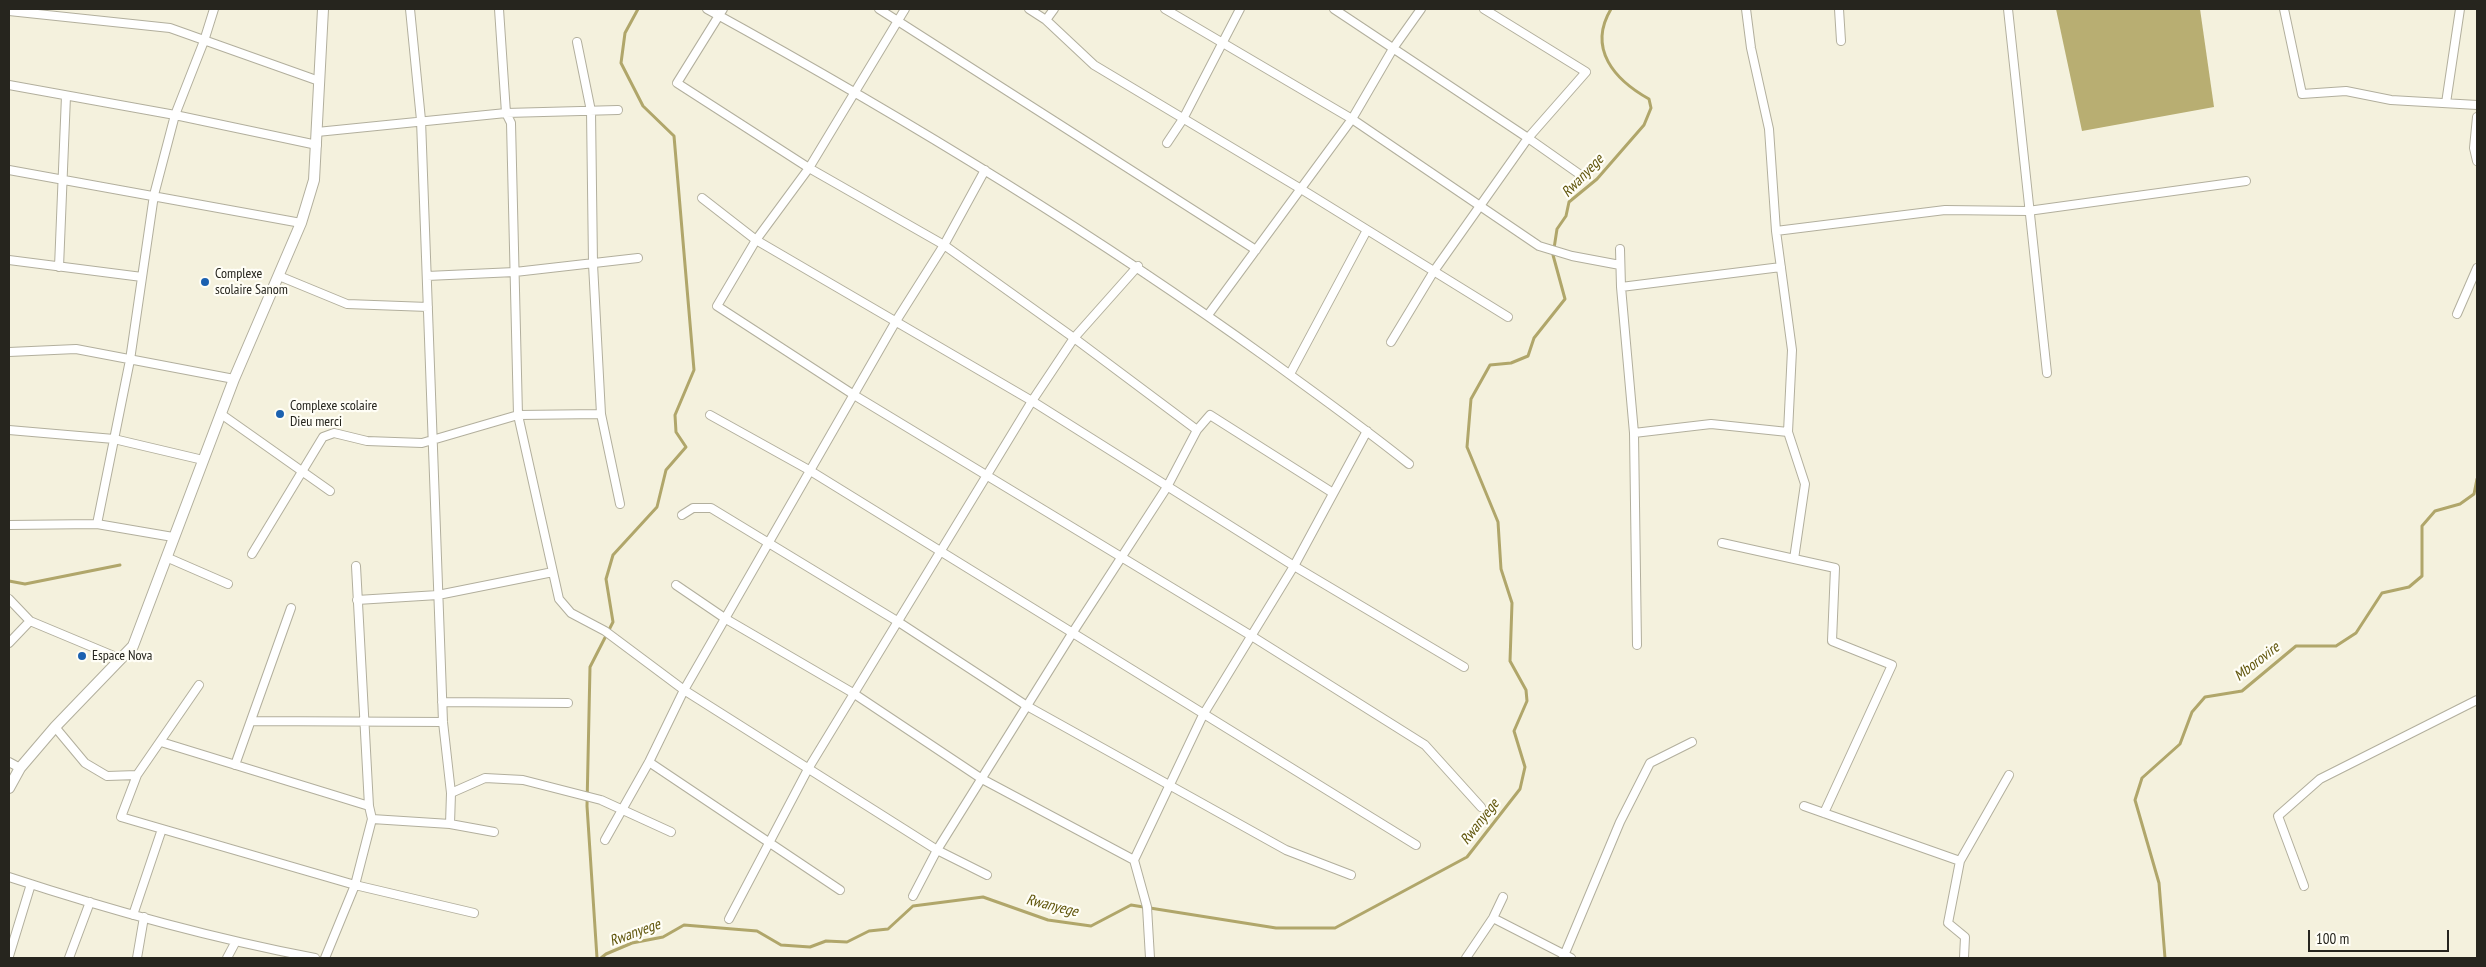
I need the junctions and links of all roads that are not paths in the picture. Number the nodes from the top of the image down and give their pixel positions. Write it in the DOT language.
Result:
graph roads {
  1 [pos="214,9"];
  2 [pos="323,9"];
  3 [pos="410,9"];
  4 [pos="498,9"];
  5 [pos="707,9"];
  6 [pos="879,9"];
  7 [pos="905,9"];
  8 [pos="1029,9"];
  9 [pos="1054,9"];
  10 [pos="1165,9"];
  11 [pos="1240,9"];
  12 [pos="1334,9"];
  13 [pos="1421,9"];
  14 [pos="1484,9"];
  15 [pos="1746,9"];
  16 [pos="1839,9"];
  17 [pos="2008,9"];
  18 [pos="2284,9"];
  19 [pos="2460,9"];
  20 [pos="9,11"];
  21 [pos="722,12"];
  22 [pos="899,20"];
  23 [pos="1046,20"];
  24 [pos="204,40"];
  25 [pos="1223,41"];
  26 [pos="1842,41"];
  27 [pos="576,42"];
  28 [pos="1394,47"];
  29 [pos="318,81"];
  30 [pos="9,85"];
  31 [pos="856,91"];
  32 [pos="66,96"];
  33 [pos="2446,103"];
  34 [pos="2477,105"];
  35 [pos="618,110"];
  36 [pos="591,111"];
  37 [pos="506,113"];
  38 [pos="175,115"];
  39 [pos="2477,117"];
  40 [pos="1183,119"];
  41 [pos="1352,119"];
  42 [pos="421,120"];
  43 [pos="317,132"];
  44 [pos="1528,138"];
  45 [pos="1167,144"];
  46 [pos="317,145"];
  47 [pos="2477,161"];
  48 [pos="809,168"];
  49 [pos="9,170"];
  50 [pos="985,170"];
  51 [pos="1582,176"];
  52 [pos="63,178"];
  53 [pos="2246,181"];
  54 [pos="1301,189"];
  55 [pos="154,196"];
  56 [pos="702,198"];
  57 [pos="1479,206"];
  58 [pos="2028,211"];
  59 [pos="301,223"];
  60 [pos="1367,230"];
  61 [pos="1776,231"];
  62 [pos="756,240"];
  63 [pos="944,245"];
  64 [pos="1620,249"];
  65 [pos="1256,250"];
  66 [pos="638,258"];
  67 [pos="9,260"];
  68 [pos="593,264"];
  69 [pos="1620,265"];
  70 [pos="1138,266"];
  71 [pos="59,267"];
  72 [pos="1781,267"];
  73 [pos="2477,268"];
  74 [pos="1434,271"];
  75 [pos="515,272"];
  76 [pos="279,276"];
  77 [pos="426,276"];
  78 [pos="142,277"];
  79 [pos="1621,287"];
  80 [pos="428,307"];
  81 [pos="2457,314"];
  82 [pos="1208,315"];
  83 [pos="1508,317"];
  84 [pos="896,321"];
  85 [pos="1074,338"];
  86 [pos="1391,342"];
  87 [pos="9,352"];
  88 [pos="130,360"];
  89 [pos="2047,373"];
  90 [pos="1290,374"];
  91 [pos="234,379"];
  92 [pos="854,395"];
  93 [pos="1032,401"];
  94 [pos="221,414"];
  95 [pos="601,414"];
  96 [pos="518,415"];
  97 [pos="710,416"];
  98 [pos="9,430"];
  99 [pos="1197,430"];
  100 [pos="1367,430"];
  101 [pos="1788,432"];
  102 [pos="1634,433"];
  103 [pos="114,439"];
  104 [pos="433,440"];
  105 [pos="203,460"];
  106 [pos="1408,464"];
  107 [pos="810,470"];
  108 [pos="303,473"];
  109 [pos="986,477"];
  110 [pos="1167,487"];
  111 [pos="330,491"];
  112 [pos="1333,493"];
  113 [pos="620,504"];
  114 [pos="682,515"];
  115 [pos="97,524"];
  116 [pos="9,526"];
  117 [pos="173,537"];
  118 [pos="1722,543"];
  119 [pos="768,545"];
  120 [pos="940,551"];
  121 [pos="252,554"];
  122 [pos="166,557"];
  123 [pos="1121,558"];
  124 [pos="1794,559"];
  125 [pos="356,566"];
  126 [pos="1294,566"];
  127 [pos="553,572"];
  128 [pos="228,584"];
  129 [pos="676,585"];
  130 [pos="438,595"];
  131 [pos="9,599"];
  132 [pos="358,600"];
  133 [pos="291,608"];
  134 [pos="726,618"];
  135 [pos="30,620"];
  136 [pos="897,621"];
  137 [pos="1073,632"];
  138 [pos="1250,636"];
  139 [pos="9,643"];
  140 [pos="1637,645"];
  141 [pos="121,659"];
  142 [pos="1464,667"];
  143 [pos="198,685"];
  144 [pos="684,690"];
  145 [pos="854,693"];
  146 [pos="2477,700"];
  147 [pos="442,702"];
  148 [pos="568,703"];
  149 [pos="1027,706"];
  150 [pos="1203,715"];
  151 [pos="251,721"];
  152 [pos="364,721"];
  153 [pos="443,722"];
  154 [pos="56,727"];
  155 [pos="161,742"];
  156 [pos="1692,742"];
  157 [pos="9,762"];
  158 [pos="649,762"];
  159 [pos="235,766"];
  160 [pos="20,768"];
  161 [pos="808,769"];
  162 [pos="137,776"];
  163 [pos="2009,776"];
  164 [pos="982,779"];
  165 [pos="1170,785"];
  166 [pos="9,788"];
  167 [pos="451,793"];
  168 [pos="369,806"];
  169 [pos="1804,806"];
  170 [pos="1481,807"];
  171 [pos="623,809"];
  172 [pos="1824,813"];
  173 [pos="372,819"];
  174 [pos="450,824"];
  175 [pos="162,829"];
  176 [pos="494,832"];
  177 [pos="671,832"];
  178 [pos="605,840"];
  179 [pos="770,843"];
  180 [pos="1416,845"];
  181 [pos="937,850"];
  182 [pos="1134,860"];
  183 [pos="1960,861"];
  184 [pos="987,875"];
  185 [pos="1351,875"];
  186 [pos="9,877"];
  187 [pos="31,884"];
  188 [pos="355,886"];
  189 [pos="2304,886"];
  190 [pos="840,890"];
  191 [pos="913,896"];
  192 [pos="1503,898"];
  193 [pos="90,902"];
  194 [pos="474,913"];
  195 [pos="133,916"];
  196 [pos="144,917"];
  197 [pos="1493,918"];
  198 [pos="729,919"];
  199 [pos="235,943"];
  200 [pos="9,956"];
  201 [pos="1566,957"];
  202 [pos="69,958"];
  203 [pos="137,958"];
  204 [pos="228,958"];
  205 [pos="315,958"];
  206 [pos="325,958"];
  207 [pos="1150,958"];
  208 [pos="1466,958"];
  209 [pos="1964,958"];
  1 -- 24 [label="street"];
  2 -- 29 [label="street"];
  3 -- 42 [label="street"];
  4 -- 37 [label="street"];
  5 -- 21 [label="street"];
  6 -- 22 [label="street"];
  7 -- 22 [label="street"];
  8 -- 23 [label="street"];
  9 -- 23 [label="street"];
  10 -- 25 [label="street"];
  11 -- 25 [label="street"];
  12 -- 28 [label="street"];
  13 -- 28 [label="street"];
  14 -- 44 [label="street"];
  15 -- 61 [label="street"];
  16 -- 26 [label="street"];
  17 -- 58 [label="street"];
  18 -- 33 [label="street"];
  19 -- 33 [label="street"];
  20 -- 24 [label="street"];
  21 -- 31 [label="street"];
  21 -- 48 [label="street"];
  22 -- 31 [label="street"];
  22 -- 65 [label="street"];
  23 -- 40 [label="street"];
  24 -- 29 [label="street"];
  24 -- 38 [label="street"];
  25 -- 40 [label="street"];
  25 -- 41 [label="street"];
  27 -- 36 [label="street"];
  28 -- 41 [label="street"];
  28 -- 44 [label="street"];
  29 -- 43 [label="street"];
  30 -- 32 [label="street"];
  31 -- 48 [label="street"];
  31 -- 50 [label="street"];
  32 -- 38 [label="street"];
  32 -- 52 [label="street"];
  33 -- 34 [label="street"];
  35 -- 36 [label="street"];
  36 -- 37 [label="street"];
  36 -- 68 [label="street"];
  37 -- 42 [label="street"];
  37 -- 75 [label="street"];
  38 -- 46 [label="street"];
  38 -- 55 [label="street"];
  39 -- 47 [label="street"];
  40 -- 45 [label="street"];
  40 -- 54 [label="street"];
  41 -- 54 [label="street"];
  41 -- 57 [label="street"];
  42 -- 43 [label="street"];
  42 -- 77 [label="street"];
  43 -- 46 [label="street"];
  44 -- 51 [label="street"];
  44 -- 57 [label="street"];
  46 -- 59 [label="street"];
  48 -- 62 [label="street"];
  48 -- 63 [label="street"];
  49 -- 52 [label="street"];
  50 -- 63 [label="street"];
  50 -- 70 [label="street"];
  52 -- 55 [label="street"];
  52 -- 71 [label="street"];
  53 -- 58 [label="street"];
  54 -- 60 [label="street"];
  54 -- 65 [label="street"];
  55 -- 59 [label="street"];
  55 -- 78 [label="street"];
  56 -- 62 [label="street"];
  57 -- 69 [label="street"];
  57 -- 74 [label="street"];
  58 -- 61 [label="street"];
  58 -- 89 [label="street"];
  59 -- 76 [label="street"];
  60 -- 74 [label="street"];
  60 -- 90 [label="street"];
  61 -- 72 [label="street"];
  62 -- 84 [label="street"];
  62 -- 92 [label="street"];
  63 -- 84 [label="street"];
  63 -- 85 [label="street"];
  64 -- 69 [label="street"];
  65 -- 82 [label="street"];
  66 -- 68 [label="street"];
  67 -- 71 [label="street"];
  68 -- 75 [label="street"];
  68 -- 95 [label="street"];
  69 -- 79 [label="street"];
  70 -- 82 [label="street"];
  70 -- 85 [label="street"];
  71 -- 78 [label="street"];
  72 -- 79 [label="street"];
  72 -- 101 [label="street"];
  73 -- 81 [label="street"];
  74 -- 83 [label="street"];
  74 -- 86 [label="street"];
  75 -- 77 [label="street"];
  75 -- 96 [label="street"];
  76 -- 80 [label="street"];
  76 -- 91 [label="street"];
  77 -- 80 [label="street"];
  78 -- 88 [label="street"];
  79 -- 102 [label="street"];
  80 -- 104 [label="street"];
  82 -- 90 [label="street"];
  84 -- 92 [label="street"];
  84 -- 93 [label="street"];
  85 -- 93 [label="street"];
  85 -- 99 [label="street"];
  87 -- 88 [label="street"];
  88 -- 91 [label="street"];
  88 -- 103 [label="street"];
  90 -- 100 [label="street"];
  91 -- 94 [label="street"];
  92 -- 107 [label="street"];
  92 -- 109 [label="street"];
  93 -- 109 [label="street"];
  93 -- 110 [label="street"];
  94 -- 105 [label="street"];
  94 -- 108 [label="street"];
  95 -- 96 [label="street"];
  95 -- 113 [label="street"];
  96 -- 104 [label="street"];
  96 -- 127 [label="street"];
  97 -- 107 [label="street"];
  98 -- 103 [label="street"];
  99 -- 110 [label="street"];
  99 -- 112 [label="street"];
  100 -- 106 [label="street"];
  100 -- 112 [label="street"];
  101 -- 102 [label="street"];
  101 -- 124 [label="street"];
  102 -- 140 [label="street"];
  103 -- 105 [label="street"];
  103 -- 115 [label="street"];
  104 -- 108 [label="street"];
  104 -- 130 [label="street"];
  105 -- 117 [label="street"];
  107 -- 119 [label="street"];
  107 -- 120 [label="street"];
  108 -- 111 [label="street"];
  108 -- 121 [label="street"];
  109 -- 120 [label="street"];
  109 -- 123 [label="street"];
  110 -- 123 [label="street"];
  110 -- 126 [label="street"];
  112 -- 126 [label="street"];
  114 -- 119 [label="street"];
  115 -- 116 [label="street"];
  115 -- 117 [label="street"];
  117 -- 122 [label="street"];
  118 -- 124 [label="street"];
  119 -- 134 [label="street"];
  119 -- 136 [label="street"];
  120 -- 136 [label="street"];
  120 -- 137 [label="street"];
  122 -- 128 [label="street"];
  122 -- 141 [label="street"];
  123 -- 137 [label="street"];
  123 -- 138 [label="street"];
  124 -- 172 [label="street"];
  125 -- 132 [label="street"];
  126 -- 138 [label="street"];
  126 -- 142 [label="street"];
  127 -- 130 [label="street"];
  127 -- 144 [label="street"];
  129 -- 134 [label="street"];
  130 -- 132 [label="street"];
  130 -- 147 [label="street"];
  131 -- 135 [label="street"];
  132 -- 152 [label="street"];
  133 -- 151 [label="street"];
  134 -- 144 [label="street"];
  134 -- 145 [label="street"];
  135 -- 139 [label="street"];
  135 -- 141 [label="street"];
  136 -- 145 [label="street"];
  136 -- 149 [label="street"];
  137 -- 149 [label="street"];
  137 -- 150 [label="street"];
  138 -- 150 [label="street"];
  138 -- 170 [label="street"];
  141 -- 154 [label="street"];
  143 -- 155 [label="street"];
  144 -- 158 [label="street"];
  144 -- 161 [label="street"];
  145 -- 161 [label="street"];
  145 -- 164 [label="street"];
  146 -- 189 [label="street"];
  147 -- 148 [label="street"];
  147 -- 153 [label="street"];
  149 -- 164 [label="street"];
  149 -- 165 [label="street"];
  150 -- 165 [label="street"];
  150 -- 180 [label="street"];
  151 -- 152 [label="street"];
  151 -- 159 [label="street"];
  152 -- 153 [label="street"];
  152 -- 168 [label="street"];
  153 -- 167 [label="street"];
  154 -- 160 [label="street"];
  154 -- 162 [label="street"];
  155 -- 159 [label="street"];
  155 -- 162 [label="street"];
  156 -- 201 [label="street"];
  157 -- 160 [label="street"];
  158 -- 171 [label="street"];
  158 -- 179 [label="street"];
  159 -- 168 [label="street"];
  160 -- 166 [label="street"];
  161 -- 179 [label="street"];
  161 -- 181 [label="street"];
  162 -- 175 [label="street"];
  163 -- 183 [label="street"];
  164 -- 181 [label="street"];
  164 -- 182 [label="street"];
  165 -- 182 [label="street"];
  165 -- 185 [label="street"];
  167 -- 171 [label="street"];
  167 -- 174 [label="street"];
  168 -- 173 [label="street"];
  169 -- 172 [label="street"];
  171 -- 177 [label="street"];
  171 -- 178 [label="street"];
  172 -- 183 [label="street"];
  173 -- 174 [label="street"];
  173 -- 188 [label="street"];
  174 -- 176 [label="street"];
  175 -- 188 [label="street"];
  175 -- 195 [label="street"];
  179 -- 190 [label="street"];
  179 -- 198 [label="street"];
  181 -- 184 [label="street"];
  181 -- 191 [label="street"];
  182 -- 207 [label="street"];
  183 -- 209 [label="street"];
  186 -- 187 [label="street"];
  187 -- 193 [label="street"];
  187 -- 200 [label="street"];
  188 -- 194 [label="street"];
  188 -- 206 [label="street"];
  192 -- 197 [label="street"];
  193 -- 195 [label="street"];
  193 -- 202 [label="street"];
  195 -- 196 [label="street"];
  196 -- 199 [label="street"];
  196 -- 203 [label="street"];
  197 -- 201 [label="street"];
  197 -- 208 [label="street"];
  199 -- 204 [label="street"];
  199 -- 205 [label="street"];
}
